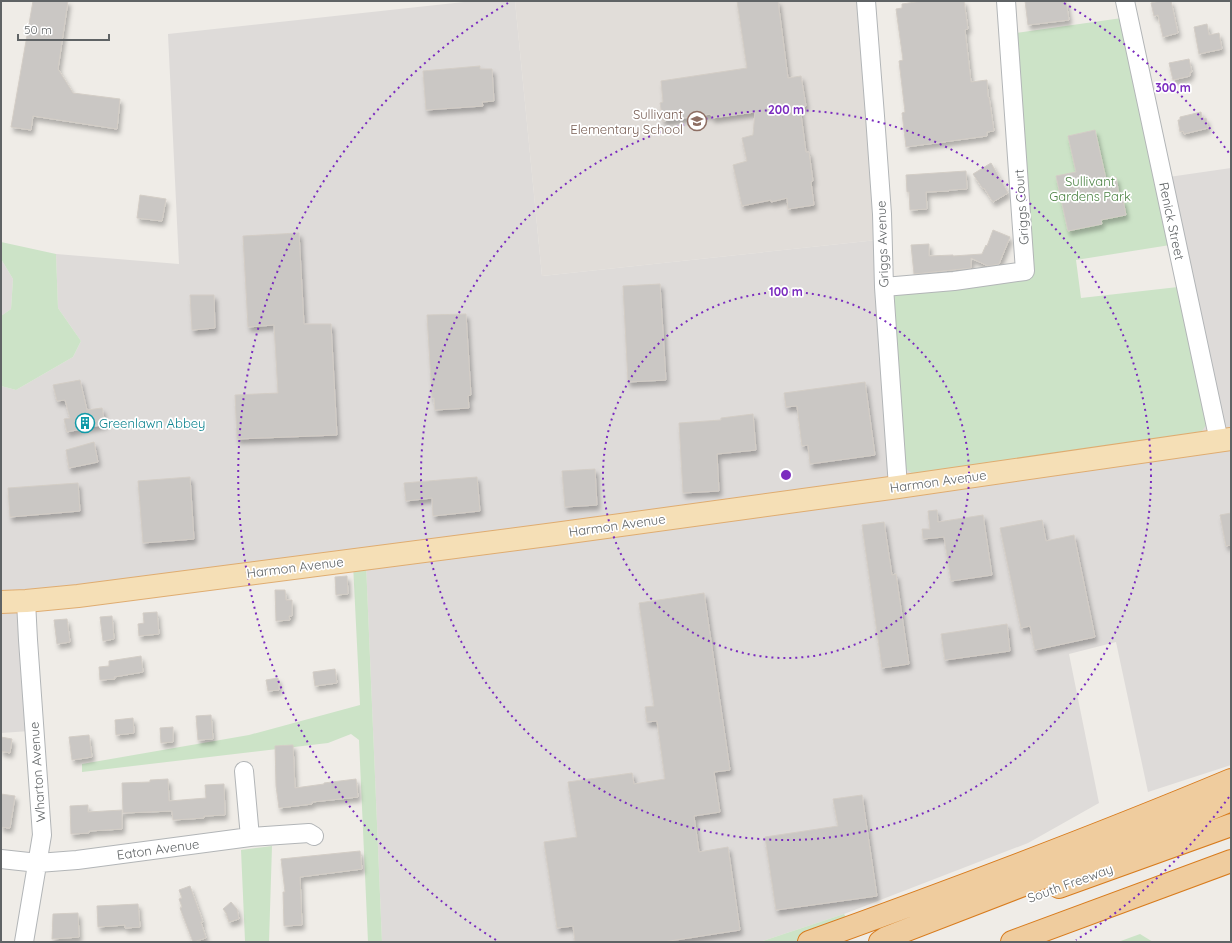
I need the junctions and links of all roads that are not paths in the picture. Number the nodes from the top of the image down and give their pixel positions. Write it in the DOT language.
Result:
graph roads {
  1 [pos="866,1"];
  2 [pos="1006,1"];
  3 [pos="1125,1"];
  4 [pos="884,287"];
  5 [pos="1225,440"];
  6 [pos="898,487"];
  7 [pos="26,601"];
  8 [pos="1,602"];
  9 [pos="244,771"];
  10 [pos="1231,780"];
  11 [pos="1231,800"];
  12 [pos="1231,825"];
  13 [pos="314,836"];
  14 [pos="250,837"];
  15 [pos="1,859"];
  16 [pos="1231,861"];
  17 [pos="38,864"];
  18 [pos="1231,874"];
  19 [pos="1056,926"];
  20 [pos="24,942"];
  21 [pos="809,942"];
  22 [pos="880,942"];
  23 [pos="909,942"];
  24 [pos="1012,942"];
  1 -- 4 [label="street, Griggs Avenue"];
  2 -- 4 [label="street, Griggs Court"];
  3 -- 5 [label="street, Renick Street"];
  4 -- 6 [label="street, Griggs Avenue"];
  5 -- 6 [label="main road, Harmon Avenue"];
  6 -- 7 [label="main road, Harmon Avenue"];
  7 -- 8 [label="main road, Harmon Avenue"];
  7 -- 17 [label="street, Wharton Avenue"];
  9 -- 14 [label="street"];
  10 -- 21 [label="highway"];
  11 -- 22 [label="highway"];
  12 -- 23 [label="highway, South Freeway"];
  13 -- 14 [label="street, Eaton Avenue"];
  14 -- 17 [label="street, Eaton Avenue"];
  15 -- 17 [label="street, Eaton Avenue"];
  16 -- 19 [label="highway"];
  17 -- 20 [label="street, Wharton Avenue"];
  18 -- 19 [label="highway"];
  19 -- 24 [label="highway"];
}
